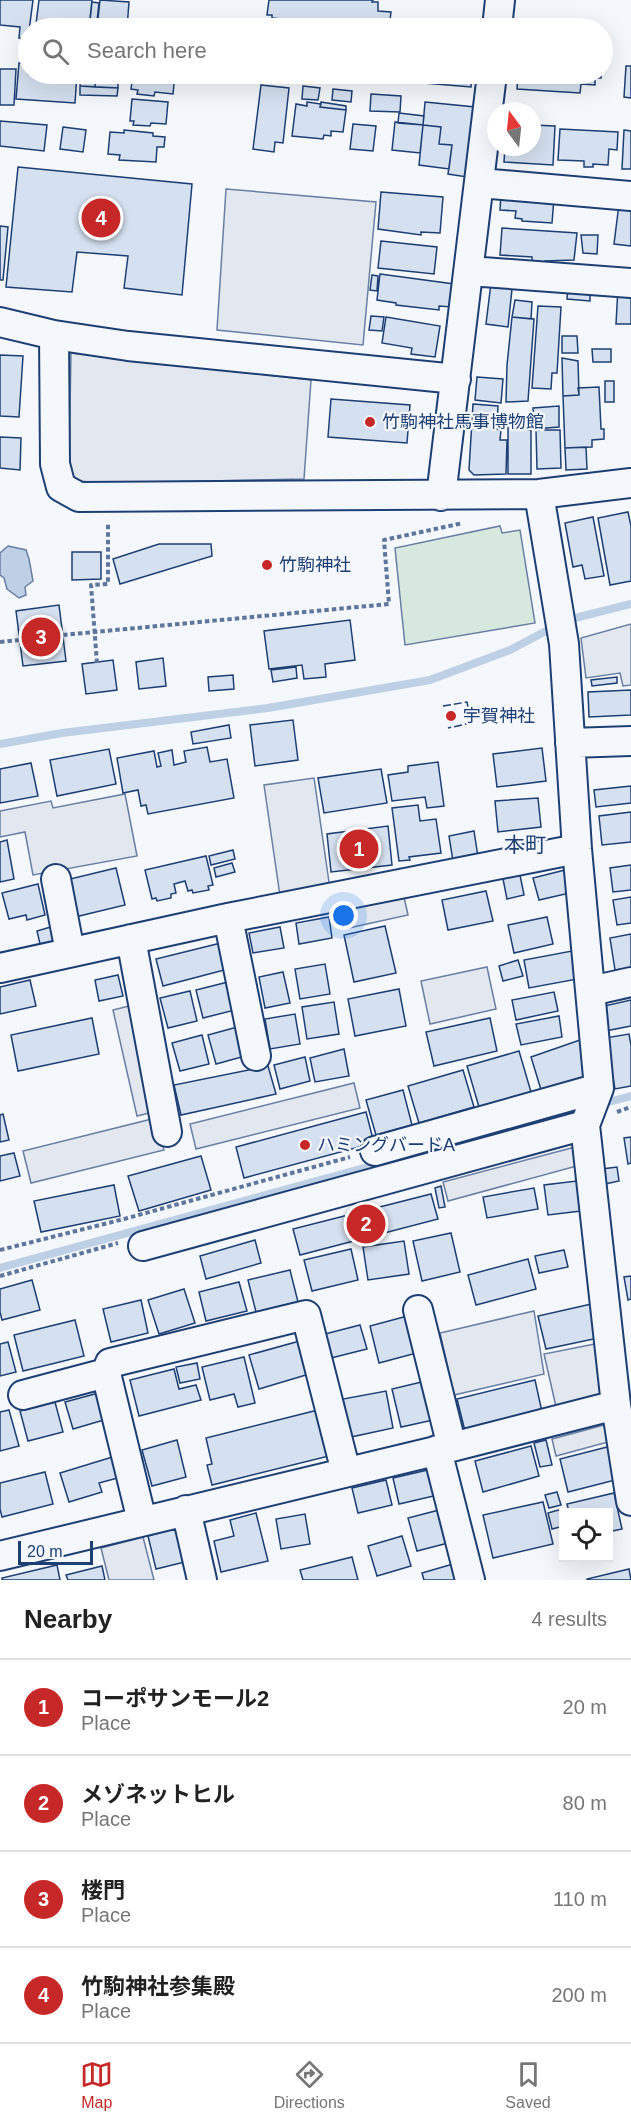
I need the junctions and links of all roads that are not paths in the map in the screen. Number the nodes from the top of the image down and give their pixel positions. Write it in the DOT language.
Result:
graph roads {
  1 [pos="500,0"];
  2 [pos="498,18"];
  3 [pos="491,84"];
  4 [pos="480,183"];
  5 [pos="631,196"];
  6 [pos="469,271"];
  7 [pos="631,283"];
  8 [pos="0,322"];
  9 [pos="54,335"];
  10 [pos="456,379"];
  11 [pos="631,483"];
  12 [pos="539,494"];
  13 [pos="441,496"];
  14 [pos="631,741"];
  15 [pos="570,744"];
  16 [pos="577,849"];
  17 [pos="56,879"];
  18 [pos="228,918"];
  19 [pos="131,939"];
  20 [pos="70,952"];
  21 [pos="0,968"];
  22 [pos="631,982"];
  23 [pos="591,991"];
  24 [pos="256,1056"];
  25 [pos="592,1106"];
  26 [pos="167,1132"];
  27 [pos="375,1151"];
  28 [pos="143,1246"];
  29 [pos="418,1310"];
  30 [pos="106,1373"];
  31 [pos="23,1395"];
  32 [pos="616,1405"];
  33 [pos="445,1448"];
  34 [pos="346,1472"];
  35 [pos="631,1501"];
  36 [pos="186,1510"];
  37 [pos="142,1521"];
  38 [pos="0,1556"];
  39 [pos="202,1580"];
  40 [pos="470,1580"];
  1 -- 2 [label="street"];
  3 -- 4 [label="street"];
  4 -- 5 [label="street"];
  4 -- 6 [label="street"];
  6 -- 7 [label="street"];
  6 -- 10 [label="street"];
  8 -- 9 [label="street"];
  9 -- 10 [label="street"];
  9 -- 13 [label="street"];
  10 -- 13 [label="street"];
  11 -- 12 [label="street"];
  12 -- 13 [label="street"];
  12 -- 15 [label="street"];
  14 -- 15 [label="street"];
  15 -- 16 [label="street"];
  16 -- 18 [label="street"];
  16 -- 23 [label="street"];
  17 -- 20 [label="street"];
  18 -- 19 [label="street"];
  18 -- 24 [label="street"];
  19 -- 20 [label="street"];
  19 -- 26 [label="street"];
  20 -- 21 [label="street"];
  22 -- 23 [label="street"];
  23 -- 25 [label="street"];
  25 -- 27 [label="street"];
  25 -- 28 [label="street"];
  25 -- 32 [label="street"];
  29 -- 33 [label="street"];
  30 -- 31 [label="street"];
  30 -- 34 [label="street"];
  30 -- 37 [label="street"];
  32 -- 33 [label="street"];
  32 -- 35 [label="street"];
  33 -- 34 [label="street"];
  33 -- 40 [label="street"];
  34 -- 36 [label="street"];
  36 -- 37 [label="street"];
  36 -- 39 [label="street"];
  37 -- 38 [label="street"];
}
